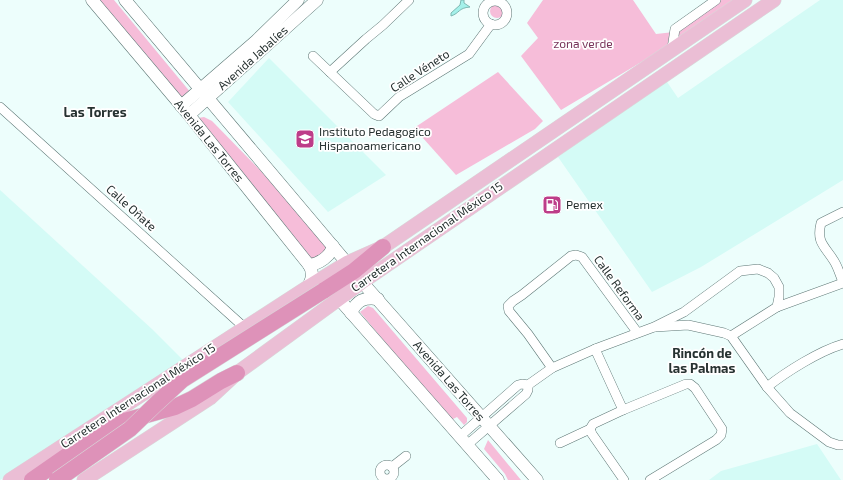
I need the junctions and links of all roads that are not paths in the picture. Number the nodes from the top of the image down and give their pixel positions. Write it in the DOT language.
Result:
graph roads {
  1 [pos="92,0"];
  2 [pos="125,0"];
  3 [pos="298,0"];
  4 [pos="317,0"];
  5 [pos="409,0"];
  6 [pos="716,0"];
  7 [pos="745,0"];
  8 [pos="774,0"];
  9 [pos="485,2"];
  10 [pos="504,2"];
  11 [pos="491,24"];
  12 [pos="672,49"];
  13 [pos="313,56"];
  14 [pos="330,72"];
  15 [pos="204,94"];
  16 [pos="0,107"];
  17 [pos="185,111"];
  18 [pos="843,212"];
  19 [pos="333,246"];
  20 [pos="383,247"];
  21 [pos="347,263"];
  22 [pos="309,265"];
  23 [pos="362,282"];
  24 [pos="325,283"];
  25 [pos="843,283"];
  26 [pos="308,287"];
  27 [pos="339,299"];
  28 [pos="378,300"];
  29 [pos="777,307"];
  30 [pos="684,312"];
  31 [pos="351,313"];
  32 [pos="688,325"];
  33 [pos="654,327"];
  34 [pos="245,328"];
  35 [pos="637,332"];
  36 [pos="731,336"];
  37 [pos="843,344"];
  38 [pos="595,349"];
  39 [pos="552,368"];
  40 [pos="237,373"];
  41 [pos="767,387"];
  42 [pos="623,410"];
  43 [pos="485,422"];
  44 [pos="590,428"];
  45 [pos="463,441"];
  46 [pos="560,443"];
  47 [pos="843,445"];
  48 [pos="406,456"];
  49 [pos="392,467"];
  50 [pos="376,477"];
  51 [pos="392,479"];
  52 [pos="10,480"];
  53 [pos="32,480"];
  54 [pos="57,480"];
  55 [pos="84,480"];
  56 [pos="498,480"];
  57 [pos="537,480"];
  58 [pos="624,480"];
  59 [pos="650,480"];
  1 -- 17 [label="street, Avenida Las Torres"];
  2 -- 15 [label="street"];
  3 -- 15 [label="street, Avenida Jabalíes"];
  4 -- 15 [label="street, Avenida Jabalíes"];
  5 -- 14 [label="street"];
  6 -- 12 [label="street"];
  7 -- 12 [label="main road, Carretera Internacional México 15"];
  8 -- 23 [label="main road, Carretera Internacional México 15"];
  9 -- 10 [label="street"];
  9 -- 11 [label="street"];
  10 -- 11 [label="street"];
  11 -- 14 [label="street, Calle Véneto"];
  12 -- 20 [label="main road, Carretera Internacional México 15"];
  13 -- 14 [label="street"];
  15 -- 17 [label="street, Avenida Jabalíes"];
  15 -- 19 [label="street"];
  16 -- 34 [label="street, Calle Oñate"];
  17 -- 22 [label="street, Avenida Las Torres"];
  18 -- 25 [label="street"];
  19 -- 21 [label="street"];
  19 -- 22 [label="street"];
  20 -- 21 [label="main road, Carretera Internacional México 15"];
  20 -- 24 [label="highway"];
  21 -- 24 [label="main road, Carretera Internacional México 15"];
  22 -- 26 [label="street"];
  23 -- 27 [label="main road, Carretera Internacional México 15"];
  23 -- 28 [label="street, Avenida Las Torres"];
  24 -- 26 [label="main road, Carretera Internacional México 15"];
  24 -- 54 [label="highway, bridge"];
  25 -- 29 [label="street"];
  26 -- 34 [label="main road, Carretera Internacional México 15"];
  27 -- 31 [label="street"];
  27 -- 40 [label="main road, Carretera Internacional México 15"];
  28 -- 31 [label="street"];
  28 -- 43 [label="street, Avenida Las Torres"];
  29 -- 30 [label="street"];
  29 -- 36 [label="street"];
  30 -- 32 [label="street"];
  30 -- 33 [label="street"];
  31 -- 45 [label="street"];
  32 -- 33 [label="street"];
  32 -- 36 [label="street"];
  33 -- 35 [label="street"];
  34 -- 52 [label="main road, Carretera Internacional México 15"];
  35 -- 38 [label="street"];
  35 -- 39 [label="street, Calle Reforma"];
  36 -- 41 [label="street"];
  37 -- 41 [label="street"];
  38 -- 39 [label="street"];
  38 -- 42 [label="street"];
  39 -- 43 [label="street"];
  40 -- 53 [label="highway"];
  40 -- 55 [label="main road, Carretera Internacional México 15"];
  41 -- 47 [label="street"];
  42 -- 44 [label="street"];
  42 -- 59 [label="street"];
  43 -- 45 [label="street"];
  43 -- 57 [label="street, Avenida Las Torres"];
  44 -- 46 [label="street"];
  44 -- 58 [label="street"];
  45 -- 56 [label="street"];
  48 -- 49 [label="street"];
  49 -- 50 [label="street"];
  49 -- 51 [label="street"];
  50 -- 51 [label="street"];
}
